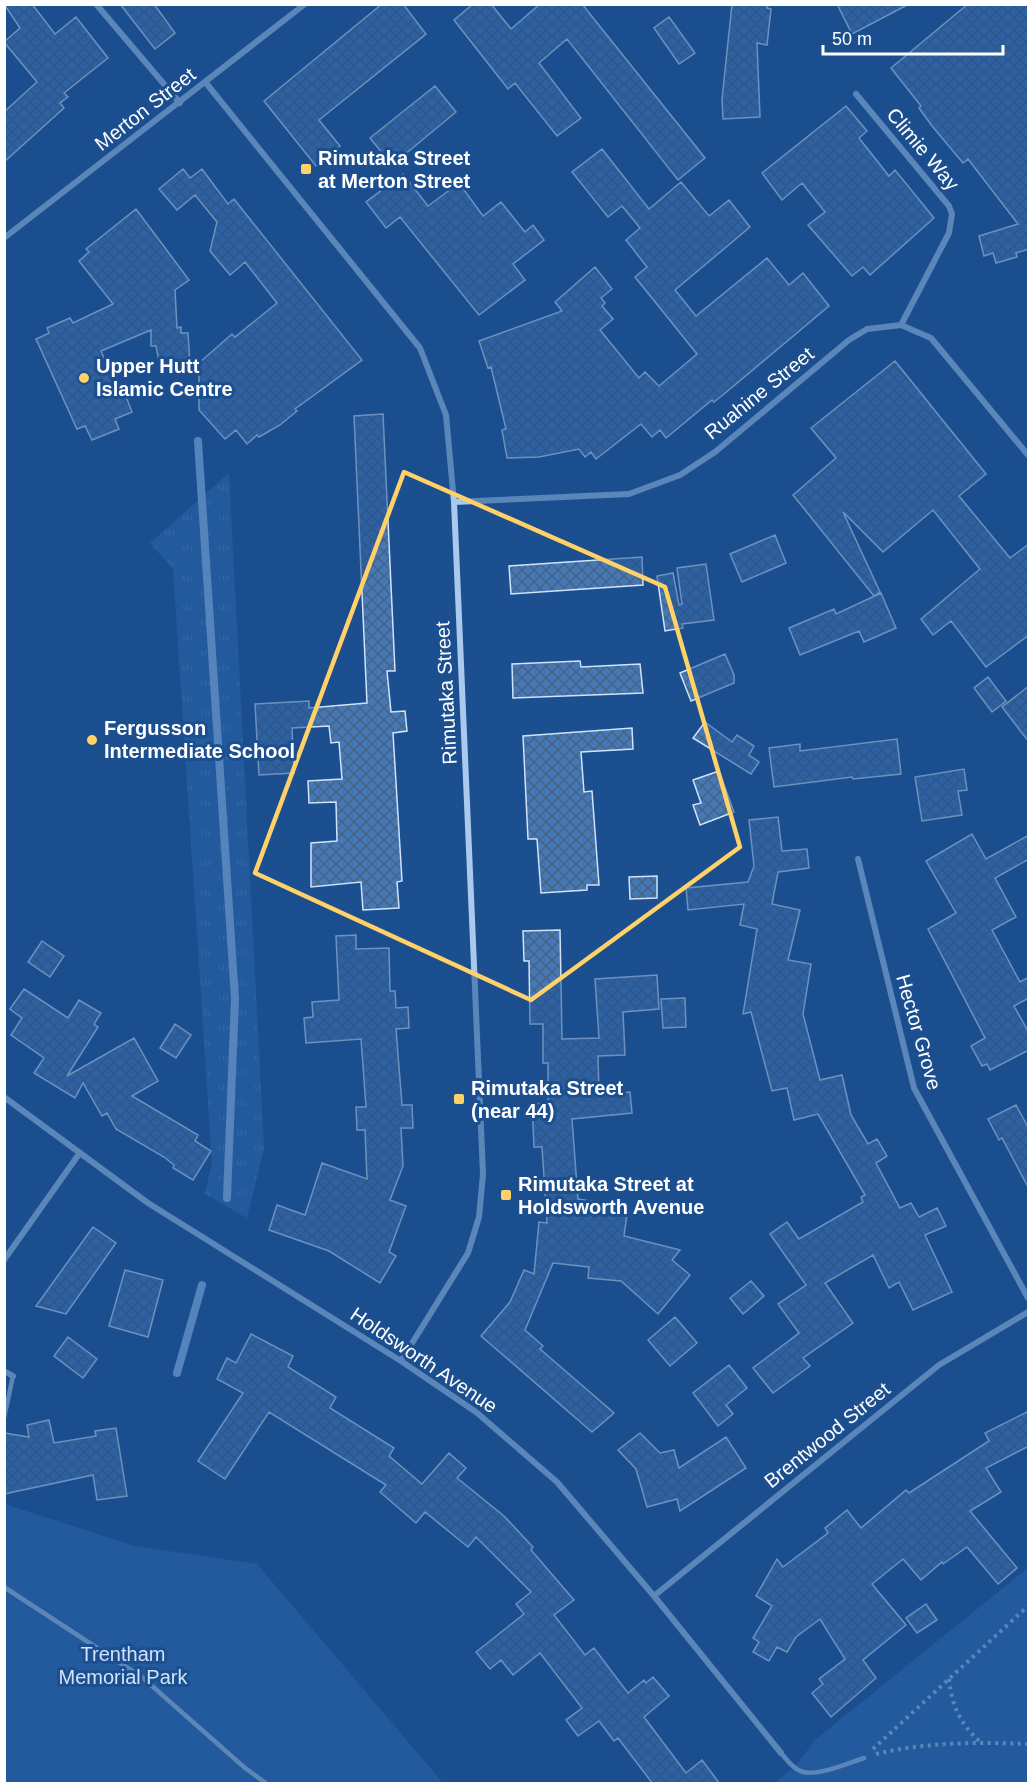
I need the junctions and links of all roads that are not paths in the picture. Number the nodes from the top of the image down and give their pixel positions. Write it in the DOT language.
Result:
graph roads {
  1 [pos="96,4"];
  2 [pos="305,4"];
  3 [pos="206,83"];
  4 [pos="856,94"];
  5 [pos="180,103"];
  6 [pos="4,238"];
  7 [pos="901,325"];
  8 [pos="1029,455"];
  9 [pos="454,502"];
  10 [pos="858,859"];
  11 [pos="4,1097"];
  12 [pos="79,1154"];
  13 [pos="4,1260"];
  14 [pos="1029,1298"];
  15 [pos="1029,1312"];
  16 [pos="401,1361"];
  17 [pos="4,1371"];
  18 [pos="13,1376"];
  19 [pos="4,1418"];
  20 [pos="4,1587"];
  21 [pos="654,1596"];
  22 [pos="781,1753"];
  23 [pos="864,1758"];
  24 [pos="267,1784"];
  1 -- 5 [label="street"];
  2 -- 3 [label="street, Merton Street"];
  3 -- 5 [label="street, Merton Street"];
  3 -- 9 [label="street, Rimutaka Street"];
  4 -- 7 [label="street, Climie Way"];
  5 -- 6 [label="street, Merton Street"];
  7 -- 8 [label="street"];
  7 -- 9 [label="street, Ruahine Street"];
  9 -- 16 [label="street, Rimutaka Street"];
  10 -- 14 [label="street, Hector Grove"];
  11 -- 12 [label="street, Holdsworth Avenue"];
  12 -- 13 [label="street"];
  12 -- 16 [label="street, Holdsworth Avenue"];
  15 -- 21 [label="street, Brentwood Street"];
  16 -- 21 [label="street, Holdsworth Avenue"];
  17 -- 18 [label="street"];
  18 -- 19 [label="lane"];
  20 -- 24 [label="lane"];
  21 -- 22 [label="street, Holdsworth Avenue"];
  22 -- 23 [label="lane"];
}
